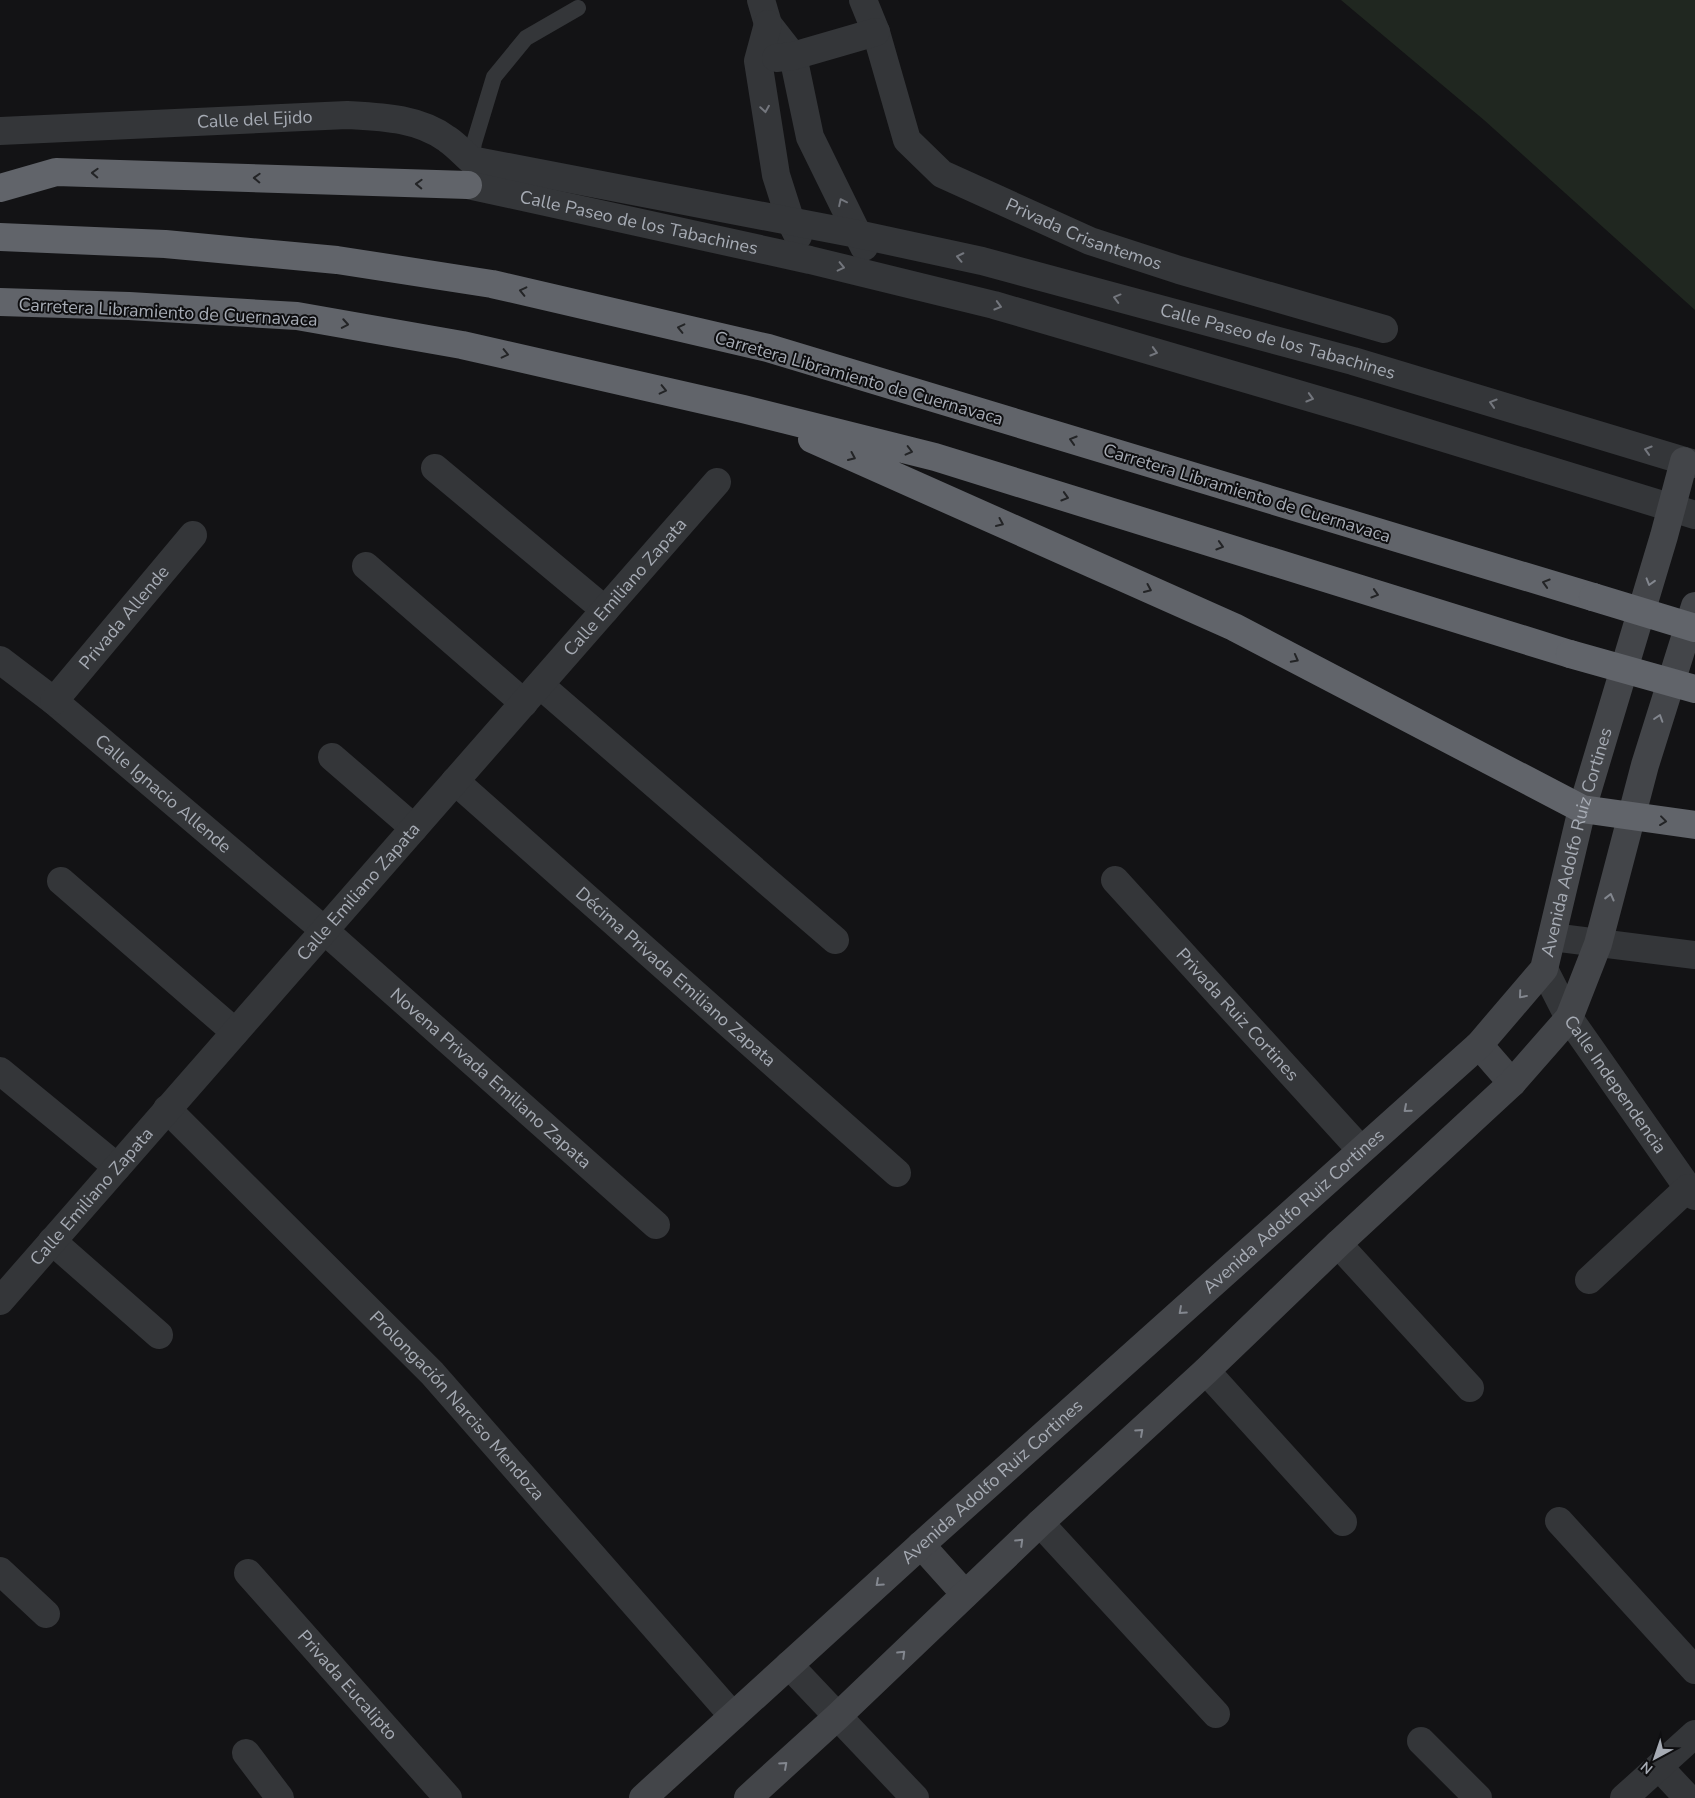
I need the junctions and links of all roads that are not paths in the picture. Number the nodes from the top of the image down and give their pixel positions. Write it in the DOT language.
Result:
graph roads {
  1 [pos="863,0"];
  2 [pos="578,8"];
  3 [pos="764,12"];
  4 [pos="876,32"];
  5 [pos="793,56"];
  6 [pos="758,61"];
  7 [pos="0,131"];
  8 [pos="469,173"];
  9 [pos="0,188"];
  10 [pos="791,222"];
  11 [pos="857,234"];
  12 [pos="0,237"];
  13 [pos="810,260"];
  14 [pos="881,277"];
  15 [pos="0,302"];
  16 [pos="1384,329"];
  17 [pos="743,408"];
  18 [pos="1690,462"];
  19 [pos="435,468"];
  20 [pos="717,482"];
  21 [pos="1683,511"];
  22 [pos="193,535"];
  23 [pos="366,566"];
  24 [pos="1695,606"];
  25 [pos="605,610"];
  26 [pos="1695,628"];
  27 [pos="0,660"];
  28 [pos="1695,689"];
  29 [pos="532,694"];
  30 [pos="54,701"];
  31 [pos="332,757"];
  32 [pos="454,781"];
  33 [pos="1582,809"];
  34 [pos="1630,817"];
  35 [pos="1695,825"];
  36 [pos="414,828"];
  37 [pos="1115,880"];
  38 [pos="61,881"];
  39 [pos="325,931"];
  40 [pos="1552,937"];
  41 [pos="835,940"];
  42 [pos="1598,944"];
  43 [pos="1695,955"];
  44 [pos="1544,968"];
  45 [pos="1569,1018"];
  46 [pos="235,1032"];
  47 [pos="1479,1045"];
  48 [pos="0,1071"];
  49 [pos="1512,1083"];
  50 [pos="168,1109"];
  51 [pos="1361,1150"];
  52 [pos="117,1168"];
  53 [pos="897,1173"];
  54 [pos="1692,1192"];
  55 [pos="656,1225"];
  56 [pos="52,1241"];
  57 [pos="1338,1244"];
  58 [pos="1589,1280"];
  59 [pos="0,1301"];
  60 [pos="159,1335"];
  61 [pos="1206,1371"];
  62 [pos="1470,1388"];
  63 [pos="1343,1522"];
  64 [pos="1559,1522"];
  65 [pos="1040,1523"];
  66 [pos="921,1545"];
  67 [pos="0,1571"];
  68 [pos="248,1573"];
  69 [pos="965,1594"];
  70 [pos="46,1614"];
  71 [pos="789,1665"];
  72 [pos="1695,1670"];
  73 [pos="1216,1714"];
  74 [pos="733,1716"];
  75 [pos="838,1716"];
  76 [pos="1695,1734"];
  77 [pos="1421,1741"];
  78 [pos="246,1753"];
  79 [pos="1659,1767"];
  80 [pos="280,1798"];
  81 [pos="448,1798"];
  82 [pos="643,1798"];
  83 [pos="748,1798"];
  84 [pos="915,1798"];
  85 [pos="1478,1798"];
  86 [pos="1624,1798"];
  87 [pos="1688,1798"];
  1 -- 4 [label="street, Privada Crisantemos"];
  2 -- 8 [label="lane"];
  3 -- 5 [label="street"];
  3 -- 6 [label="street"];
  4 -- 5 [label="street"];
  4 -- 16 [label="street, Privada Crisantemos"];
  5 -- 6 [label="street"];
  11 -- 5 [label="street, one-way"];
  6 -- 10 [label="street, one-way"];
  7 -- 8 [label="street, Calle del Ejido"];
  8 -- 9 [label="highway, one-way"];
  8 -- 10 [label="street, Calle Paseo de los Tabachines"];
  8 -- 13 [label="street, Calle Paseo de los Tabachines"];
  10 -- 11 [label="street, Calle Paseo de los Tabachines"];
  10 -- 13 [label="street"];
  11 -- 14 [label="street"];
  18 -- 11 [label="street, Calle Paseo de los Tabachines, one-way"];
  26 -- 12 [label="highway, Carretera Libramiento de Cuernavaca, one-way, bridge"];
  13 -- 14 [label="street, Calle Paseo de los Tabachines, one-way"];
  14 -- 21 [label="street, Calle Paseo de los Tabachines, one-way"];
  15 -- 17 [label="highway, Carretera Libramiento de Cuernavaca, one-way"];
  17 -- 28 [label="highway, Carretera Libramiento de Cuernavaca, one-way, bridge"];
  17 -- 33 [label="highway, one-way"];
  18 -- 21 [label="street, Avenida Adolfo Ruiz Cortines"];
  19 -- 25 [label="street"];
  20 -- 25 [label="street, Calle Emiliano Zapata"];
  21 -- 33 [label="street, Avenida Adolfo Ruiz Cortines, one-way"];
  22 -- 30 [label="street, Privada Allende"];
  23 -- 29 [label="street"];
  34 -- 24 [label="street, one-way"];
  25 -- 29 [label="street, Calle Emiliano Zapata"];
  27 -- 30 [label="street, Calle Ignacio Allende"];
  29 -- 32 [label="street, Calle Emiliano Zapata"];
  29 -- 41 [label="street"];
  30 -- 39 [label="street, Calle Ignacio Allende"];
  31 -- 36 [label="street"];
  32 -- 36 [label="street, Calle Emiliano Zapata"];
  32 -- 53 [label="street, Décima Privada Emiliano Zapata"];
  33 -- 34 [label="highway"];
  33 -- 40 [label="street, Avenida Adolfo Ruiz Cortines"];
  34 -- 35 [label="highway, one-way"];
  42 -- 34 [label="street, one-way"];
  36 -- 39 [label="street, Calle Emiliano Zapata"];
  37 -- 51 [label="street, Privada Ruiz Cortines"];
  38 -- 46 [label="street"];
  39 -- 46 [label="street, Calle Emiliano Zapata"];
  39 -- 55 [label="street, Novena Privada Emiliano Zapata"];
  40 -- 42 [label="street"];
  40 -- 44 [label="street, Avenida Adolfo Ruiz Cortines"];
  42 -- 43 [label="street"];
  42 -- 45 [label="street"];
  44 -- 45 [label="street, Calle Independencia"];
  44 -- 47 [label="street, Avenida Adolfo Ruiz Cortines, one-way"];
  45 -- 49 [label="street"];
  45 -- 54 [label="street, Calle Independencia"];
  46 -- 50 [label="street, Calle Emiliano Zapata"];
  47 -- 49 [label="street"];
  47 -- 51 [label="street, Avenida Adolfo Ruiz Cortines, one-way"];
  48 -- 52 [label="street"];
  49 -- 57 [label="street"];
  50 -- 52 [label="street, Calle Emiliano Zapata"];
  50 -- 74 [label="street, Prolongación Narciso Mendoza"];
  51 -- 66 [label="street, Avenida Adolfo Ruiz Cortines, one-way"];
  52 -- 56 [label="street, Calle Emiliano Zapata"];
  54 -- 58 [label="street"];
  56 -- 59 [label="street, Calle Emiliano Zapata"];
  56 -- 60 [label="street"];
  57 -- 61 [label="street"];
  57 -- 62 [label="street"];
  61 -- 63 [label="street"];
  65 -- 61 [label="street, one-way"];
  64 -- 72 [label="street"];
  69 -- 65 [label="street, one-way"];
  65 -- 73 [label="street"];
  66 -- 69 [label="street"];
  66 -- 71 [label="street, Avenida Adolfo Ruiz Cortines, one-way"];
  67 -- 70 [label="street"];
  68 -- 81 [label="street, Privada Eucalipto"];
  75 -- 69 [label="street, one-way"];
  71 -- 74 [label="street, Avenida Adolfo Ruiz Cortines"];
  71 -- 75 [label="street"];
  74 -- 82 [label="street, Avenida Adolfo Ruiz Cortines"];
  83 -- 75 [label="street, one-way"];
  75 -- 84 [label="street"];
  76 -- 79 [label="street"];
  77 -- 85 [label="street"];
  78 -- 80 [label="street"];
  79 -- 86 [label="street"];
  79 -- 87 [label="street"];
}
